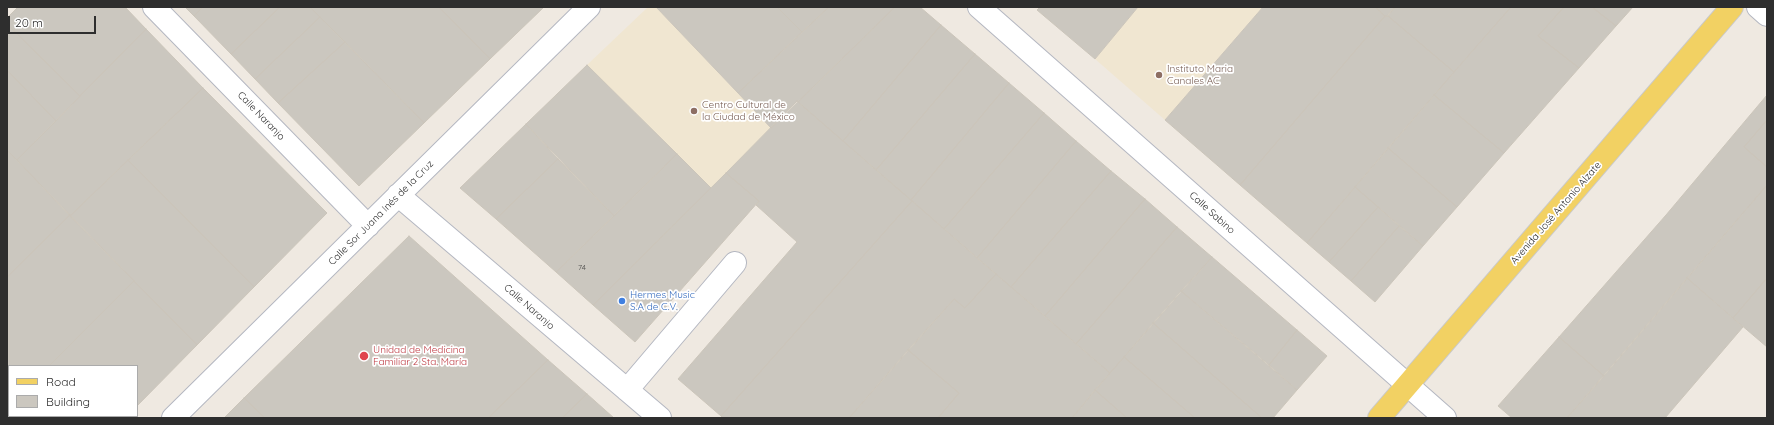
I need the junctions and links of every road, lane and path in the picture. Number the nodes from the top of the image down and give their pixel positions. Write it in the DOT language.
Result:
graph roads {
  1 [pos="154,7"];
  2 [pos="589,7"];
  3 [pos="980,7"];
  4 [pos="1732,7"];
  5 [pos="1758,7"];
  6 [pos="1767,15"];
  7 [pos="398,195"];
  8 [pos="368,226"];
  9 [pos="735,263"];
  10 [pos="1407,386"];
  11 [pos="627,390"];
  12 [pos="173,418"];
  13 [pos="660,418"];
  14 [pos="1379,418"];
  15 [pos="1445,418"];
  1 -- 8 [label="street, Calle Naranjo"];
  2 -- 7 [label="street, Calle Sor Juana Inés de la Cruz"];
  3 -- 10 [label="street, Calle Sabino"];
  4 -- 10 [label="main road, Avenida José Antonio Alzate"];
  5 -- 6 [label="street"];
  7 -- 8 [label="street, Calle Sor Juana Inés de la Cruz"];
  7 -- 11 [label="street, Calle Naranjo"];
  8 -- 12 [label="street, Calle Sor Juana Inés de la Cruz"];
  9 -- 11 [label="street"];
  10 -- 14 [label="main road, Avenida José Antonio Alzate"];
  10 -- 15 [label="street, Calle Sabino"];
  11 -- 13 [label="street, Calle Naranjo"];
}
